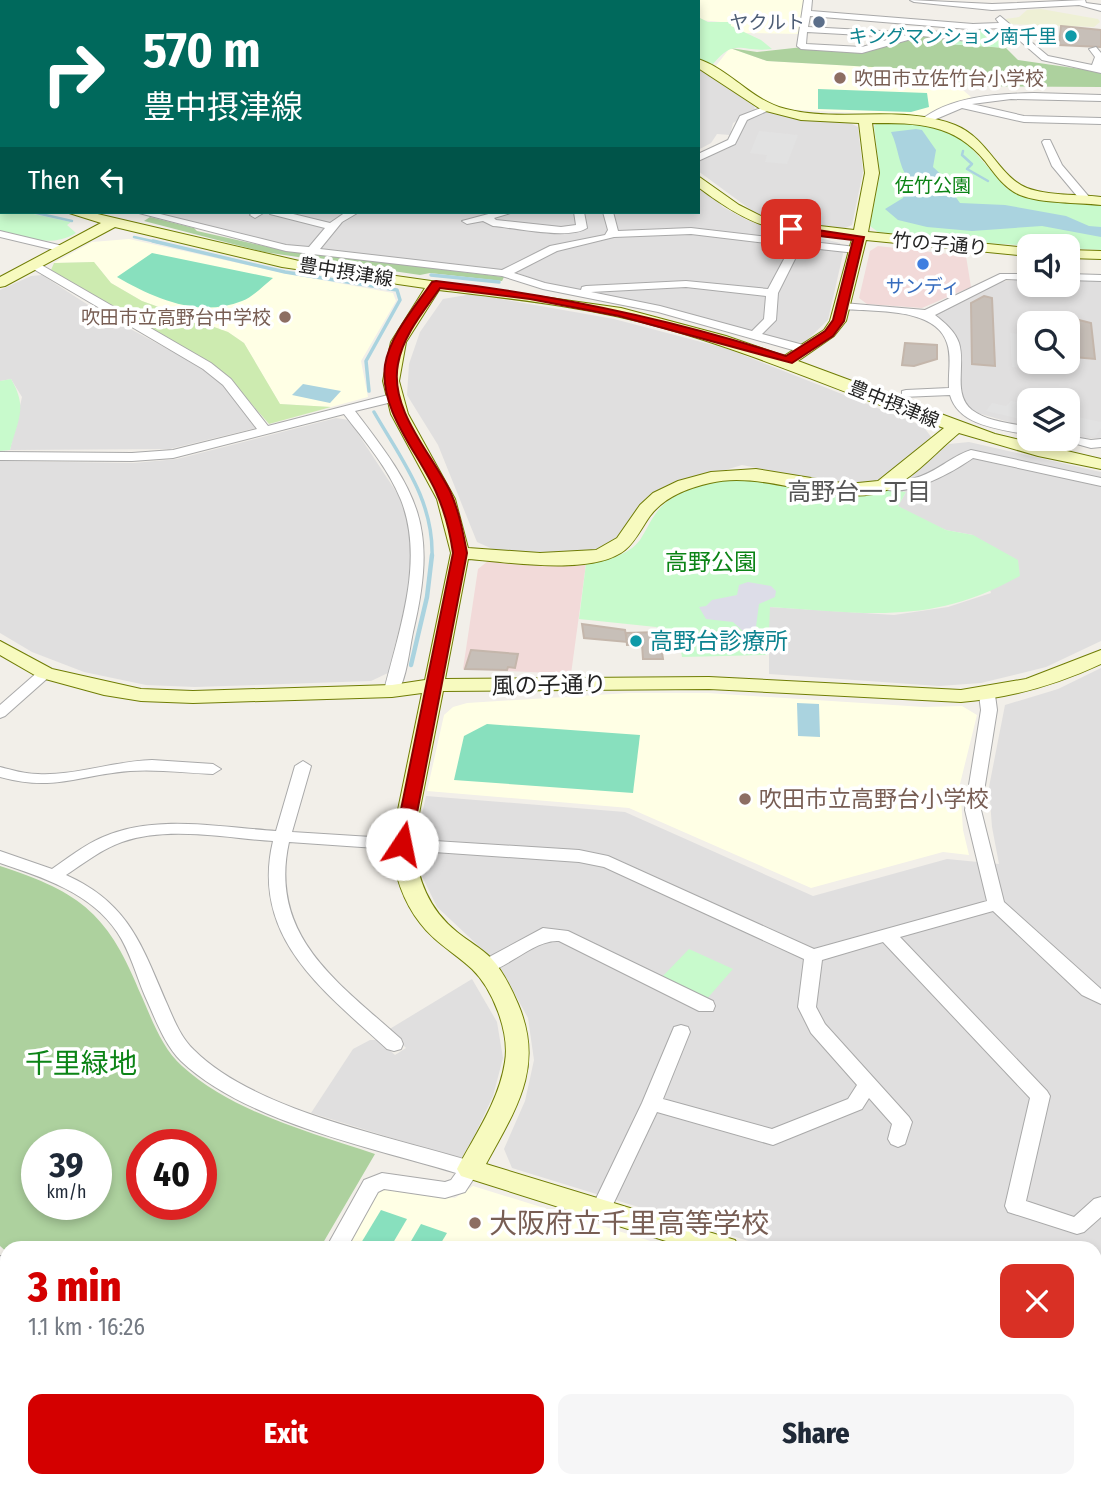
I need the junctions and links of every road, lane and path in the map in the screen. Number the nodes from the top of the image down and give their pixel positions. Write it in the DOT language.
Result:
graph roads {
  1 [pos="808,0"];
  2 [pos="914,0"];
  3 [pos="928,0"];
  4 [pos="945,0"];
  5 [pos="922,1"];
  6 [pos="1081,1"];
  7 [pos="969,2"];
  8 [pos="983,6"];
  9 [pos="1101,8"];
  10 [pos="806,13"];
  11 [pos="1007,25"];
  12 [pos="973,27"];
  13 [pos="804,29"];
  14 [pos="912,36"];
  15 [pos="1093,48"];
  16 [pos="700,64"];
  17 [pos="1098,69"];
  18 [pos="1101,98"];
  19 [pos="957,104"];
  20 [pos="769,108"];
  21 [pos="865,118"];
  22 [pos="926,120"];
  23 [pos="1101,121"];
  24 [pos="1047,142"];
  25 [pos="700,157"];
  26 [pos="700,182"];
  27 [pos="1086,200"];
  28 [pos="1101,201"];
  29 [pos="81,214"];
  30 [pos="127,214"];
  31 [pos="150,214"];
  32 [pos="282,214"];
  33 [pos="350,214"];
  34 [pos="499,214"];
  35 [pos="485,217"];
  36 [pos="595,218"];
  37 [pos="467,221"];
  38 [pos="113,222"];
  39 [pos="332,227"];
  40 [pos="0,234"];
  41 [pos="612,234"];
  42 [pos="858,243"];
  43 [pos="797,245"];
  44 [pos="63,249"];
  45 [pos="312,251"];
  46 [pos="1017,251"];
  47 [pos="1080,254"];
  48 [pos="1101,255"];
  49 [pos="34,265"];
  50 [pos="504,273"];
  51 [pos="1017,276"];
  52 [pos="1080,277"];
  53 [pos="1101,278"];
  54 [pos="0,283"];
  55 [pos="436,285"];
  56 [pos="567,291"];
  57 [pos="772,293"];
  58 [pos="843,306"];
  59 [pos="927,314"];
  60 [pos="754,335"];
  61 [pos="807,350"];
  62 [pos="788,360"];
  63 [pos="956,391"];
  64 [pos="906,394"];
  65 [pos="392,398"];
  66 [pos="347,410"];
  67 [pos="954,428"];
  68 [pos="1017,428"];
  69 [pos="265,431"];
  70 [pos="1096,443"];
  71 [pos="0,456"];
  72 [pos="1093,462"];
  73 [pos="1101,482"];
  74 [pos="884,485"];
  75 [pos="460,553"];
  76 [pos="0,647"];
  77 [pos="1101,656"];
  78 [pos="45,673"];
  79 [pos="434,685"];
  80 [pos="392,691"];
  81 [pos="987,695"];
  82 [pos="0,713"];
  83 [pos="303,766"];
  84 [pos="213,769"];
  85 [pos="0,772"];
  86 [pos="284,836"];
  87 [pos="402,844"];
  88 [pos="0,857"];
  89 [pos="55,875"];
  90 [pos="996,904"];
  91 [pos="887,935"];
  92 [pos="813,957"];
  93 [pos="484,967"];
  94 [pos="1101,996"];
  95 [pos="706,1006"];
  96 [pos="681,1032"];
  97 [pos="394,1044"];
  98 [pos="867,1085"];
  99 [pos="652,1103"];
  100 [pos="898,1139"];
  101 [pos="470,1170"];
  102 [pos="1101,1205"];
  103 [pos="601,1209"];
  104 [pos="340,1241"];
  105 [pos="703,1241"];
  1 -- 10 [label="street"];
  2 -- 5 [label="street"];
  3 -- 5 [label="street"];
  4 -- 7 [label="street"];
  5 -- 7 [label="street"];
  6 -- 8 [label="street"];
  6 -- 9 [label="street"];
  7 -- 8 [label="street"];
  8 -- 11 [label="street"];
  10 -- 12 [label="street"];
  10 -- 13 [label="street"];
  11 -- 12 [label="street"];
  11 -- 17 [label="street"];
  12 -- 14 [label="street"];
  13 -- 14 [label="street"];
  13 -- 14 [label="street"];
  15 -- 17 [label="street"];
  16 -- 20 [label="street"];
  18 -- 19 [label="street"];
  19 -- 22 [label="street"];
  19 -- 23 [label="street"];
  20 -- 21 [label="street"];
  20 -- 25 [label="street"];
  21 -- 22 [label="street"];
  21 -- 42 [label="street"];
  22 -- 27 [label="street"];
  24 -- 27 [label="street"];
  26 -- 42 [label="street, 竹の子通り"];
  27 -- 28 [label="street"];
  29 -- 38 [label="street, 豊中摂津線"];
  30 -- 38 [label="street"];
  31 -- 45 [label="street"];
  32 -- 39 [label="street"];
  33 -- 39 [label="street"];
  34 -- 35 [label="street"];
  35 -- 36 [label="street"];
  35 -- 37 [label="street"];
  36 -- 41 [label="street"];
  38 -- 44 [label="street"];
  38 -- 55 [label="street, 豊中摂津線"];
  39 -- 45 [label="street"];
  40 -- 44 [label="street"];
  41 -- 43 [label="street"];
  41 -- 50 [label="street"];
  42 -- 43 [label="street"];
  42 -- 46 [label="street, 竹の子通り"];
  42 -- 58 [label="street"];
  43 -- 57 [label="street"];
  44 -- 49 [label="street"];
  45 -- 50 [label="street"];
  47 -- 48 [label="street"];
  49 -- 54 [label="street"];
  49 -- 69 [label="street"];
  50 -- 56 [label="street"];
  51 -- 59 [label="street"];
  52 -- 53 [label="street"];
  55 -- 62 [label="street, 豊中摂津線"];
  55 -- 65 [label="street"];
  56 -- 57 [label="street"];
  56 -- 60 [label="street"];
  57 -- 60 [label="street"];
  58 -- 59 [label="street"];
  58 -- 61 [label="street"];
  59 -- 63 [label="street"];
  60 -- 61 [label="street"];
  61 -- 62 [label="street"];
  62 -- 67 [label="street, 豊中摂津線"];
  63 -- 64 [label="street"];
  63 -- 68 [label="street"];
  65 -- 66 [label="street"];
  65 -- 75 [label="street"];
  66 -- 69 [label="street"];
  66 -- 80 [label="street"];
  67 -- 72 [label="street, 豊中摂津線"];
  67 -- 74 [label="street"];
  69 -- 71 [label="street"];
  70 -- 72 [label="street"];
  73 -- 74 [label="street"];
  74 -- 75 [label="street"];
  75 -- 79 [label="street"];
  76 -- 78 [label="street, 風の子通り"];
  77 -- 81 [label="street, 風の子通り"];
  78 -- 80 [label="street, 風の子通り"];
  78 -- 82 [label="street"];
  79 -- 80 [label="street, 風の子通り"];
  79 -- 81 [label="street, 風の子通り"];
  79 -- 87 [label="street"];
  81 -- 90 [label="street"];
  83 -- 86 [label="street"];
  84 -- 85 [label="street"];
  86 -- 87 [label="street"];
  86 -- 89 [label="street"];
  86 -- 97 [label="street"];
  87 -- 92 [label="street"];
  87 -- 93 [label="street"];
  88 -- 89 [label="street"];
  89 -- 101 [label="street"];
  90 -- 91 [label="street"];
  90 -- 94 [label="street"];
  91 -- 92 [label="street"];
  91 -- 102 [label="street"];
  92 -- 98 [label="street"];
  93 -- 95 [label="street"];
  93 -- 101 [label="street"];
  96 -- 99 [label="street"];
  98 -- 99 [label="street"];
  98 -- 100 [label="street"];
  99 -- 103 [label="street"];
  101 -- 103 [label="street"];
  101 -- 104 [label="street"];
  103 -- 105 [label="street"];
}
